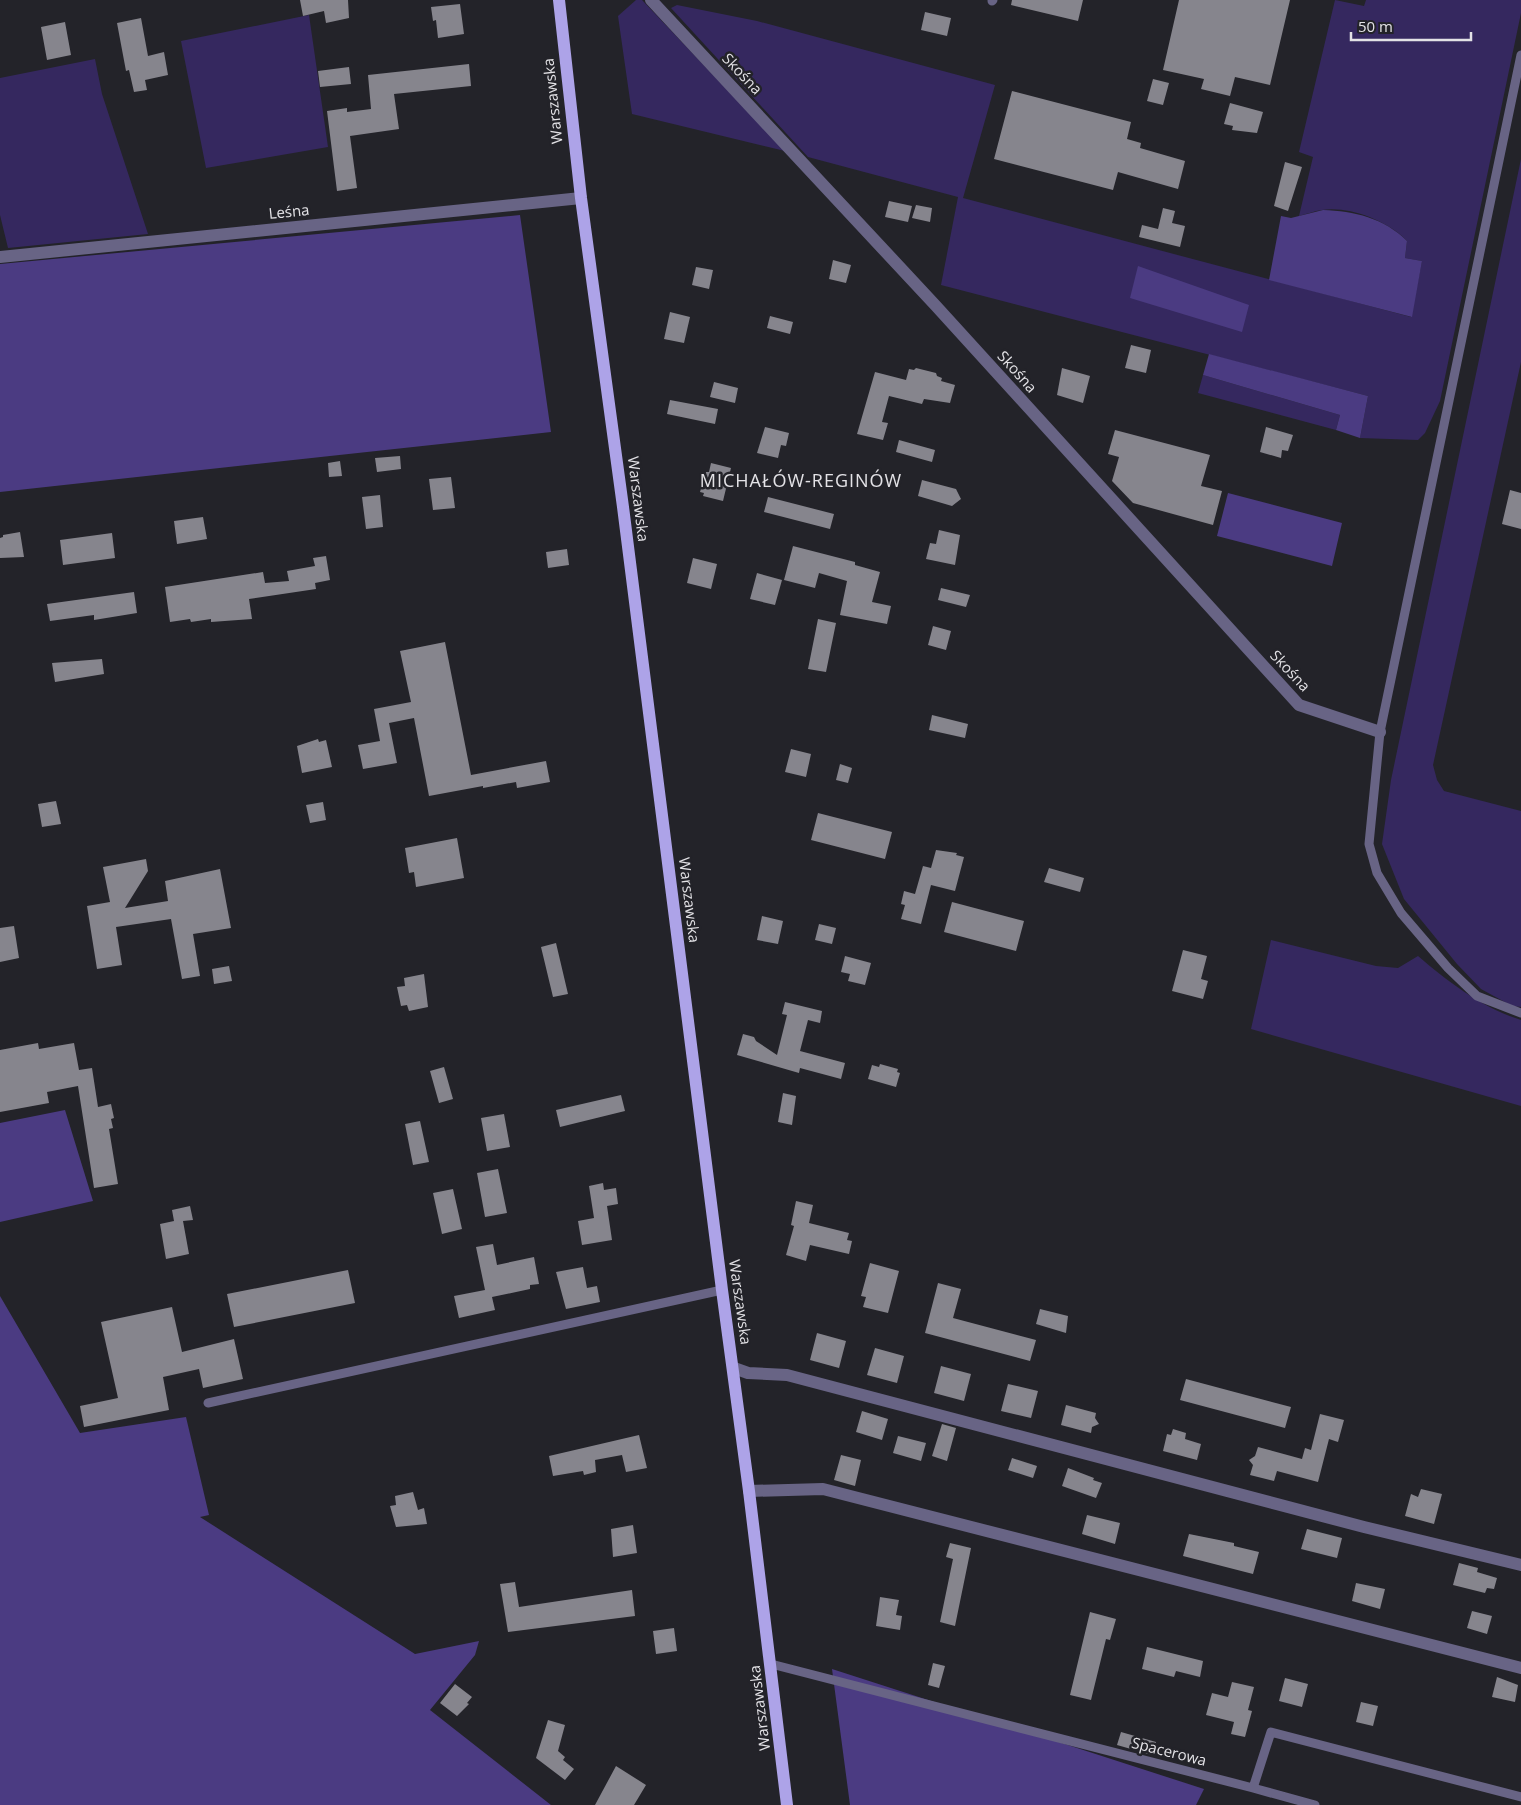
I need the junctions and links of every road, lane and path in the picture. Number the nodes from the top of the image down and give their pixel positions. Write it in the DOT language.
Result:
graph roads {
  1 [pos="559,0"];
  2 [pos="651,0"];
  3 [pos="1521,55"];
  4 [pos="581,198"];
  5 [pos="0,257"];
  6 [pos="1380,732"];
  7 [pos="1521,1013"];
  8 [pos="722,1290"];
  9 [pos="734,1368"];
  10 [pos="208,1403"];
  11 [pos="749,1491"];
  12 [pos="1521,1565"];
  13 [pos="771,1664"];
  14 [pos="1521,1668"];
  15 [pos="1253,1788"];
  16 [pos="1521,1798"];
  17 [pos="787,1805"];
  18 [pos="1315,1805"];
  1 -- 4 [label="main road, Warszawska"];
  2 -- 6 [label="street, Skośna"];
  3 -- 6 [label="lane"];
  4 -- 5 [label="street, Leśna"];
  4 -- 8 [label="main road, Warszawska"];
  6 -- 7 [label="lane"];
  8 -- 9 [label="main road, Warszawska"];
  8 -- 10 [label="lane"];
  9 -- 11 [label="main road, Warszawska"];
  9 -- 12 [label="street"];
  11 -- 13 [label="main road, Warszawska"];
  11 -- 14 [label="street"];
  13 -- 15 [label="lane, Spacerowa"];
  13 -- 17 [label="main road, Warszawska"];
  15 -- 16 [label="lane"];
  15 -- 18 [label="lane, Spacerowa"];
}
